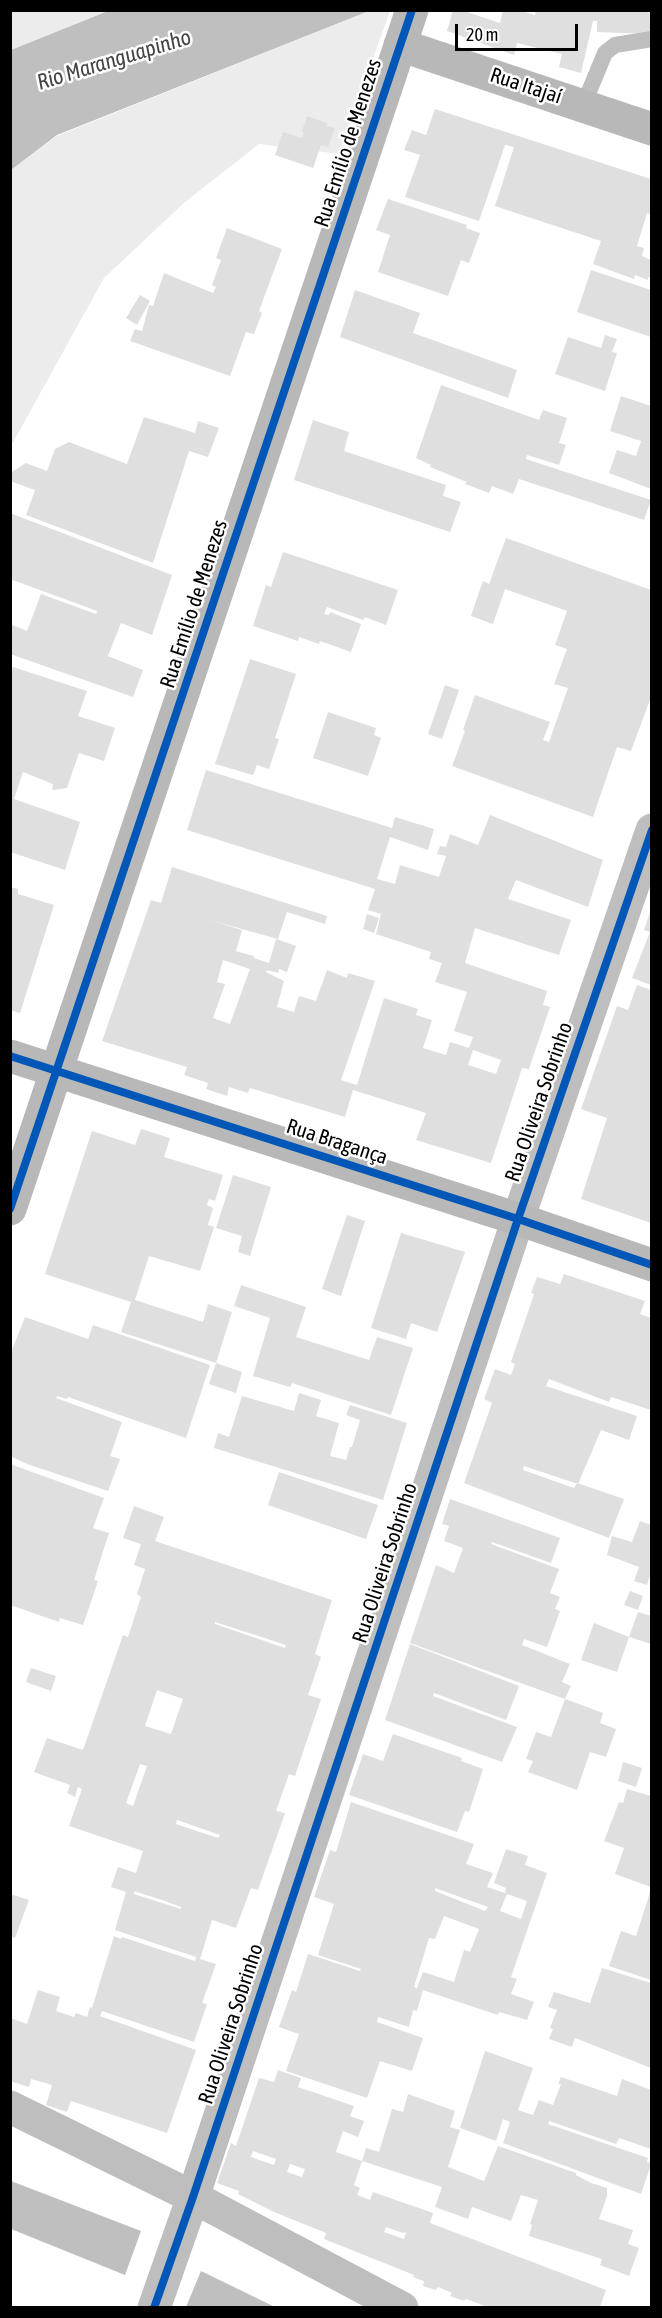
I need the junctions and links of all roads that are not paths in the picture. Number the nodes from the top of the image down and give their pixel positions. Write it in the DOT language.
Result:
graph roads {
  1 [pos="412,10"];
  2 [pos="651,39"];
  3 [pos="400,45"];
  4 [pos="583,106"];
  5 [pos="651,129"];
  6 [pos="651,830"];
  7 [pos="10,1056"];
  8 [pos="57,1070"];
  9 [pos="10,1209"];
  10 [pos="518,1219"];
  11 [pos="651,1265"];
  12 [pos="10,2107"];
  13 [pos="193,2198"];
  14 [pos="154,2307"];
  15 [pos="402,2307"];
  1 -- 3 [label="street, Rua Emílio de Menezes"];
  2 -- 4 [label="lane"];
  3 -- 4 [label="street, Rua Itajaí"];
  3 -- 8 [label="street, Rua Emílio de Menezes"];
  4 -- 5 [label="street, Rua Itajaí"];
  6 -- 10 [label="street, Rua Oliveira Sobrinho"];
  7 -- 8 [label="street, Rua Bragança"];
  8 -- 9 [label="street, Rua Emílio de Menezes"];
  8 -- 10 [label="street, Rua Bragança"];
  10 -- 11 [label="street, Rua Bragança"];
  10 -- 13 [label="street, Rua Oliveira Sobrinho"];
  12 -- 13 [label="street"];
  13 -- 14 [label="street, Rua Oliveira Sobrinho"];
  13 -- 15 [label="street"];
}
